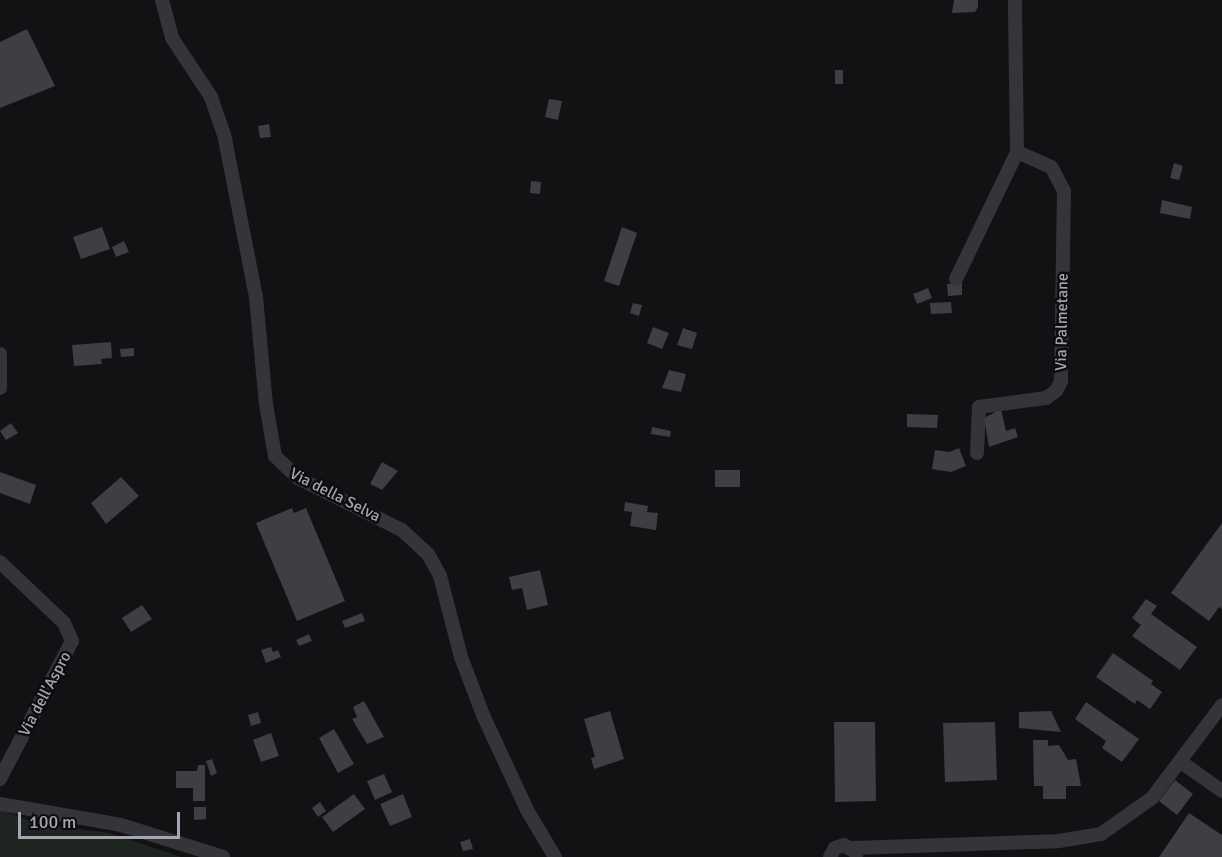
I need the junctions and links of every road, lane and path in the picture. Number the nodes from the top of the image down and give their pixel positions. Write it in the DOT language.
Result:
graph roads {
  1 [pos="162,0"];
  2 [pos="1015,0"];
  3 [pos="1017,152"];
  4 [pos="956,279"];
  5 [pos="0,354"];
  6 [pos="0,388"];
  7 [pos="977,453"];
  8 [pos="0,562"];
  9 [pos="1222,705"];
  10 [pos="1181,762"];
  11 [pos="0,779"];
  12 [pos="1222,792"];
  13 [pos="0,804"];
  14 [pos="855,852"];
  15 [pos="223,857"];
  16 [pos="555,857"];
  17 [pos="830,857"];
  1 -- 16 [label="street, Via della Selva"];
  2 -- 3 [label="street"];
  3 -- 4 [label="street"];
  3 -- 7 [label="street, Via Palmetane"];
  5 -- 6 [label="street"];
  8 -- 11 [label="street, Via dell'Aspro"];
  9 -- 10 [label="street"];
  10 -- 12 [label="street"];
  10 -- 14 [label="street"];
  13 -- 15 [label="street"];
  14 -- 17 [label="street"];
}
